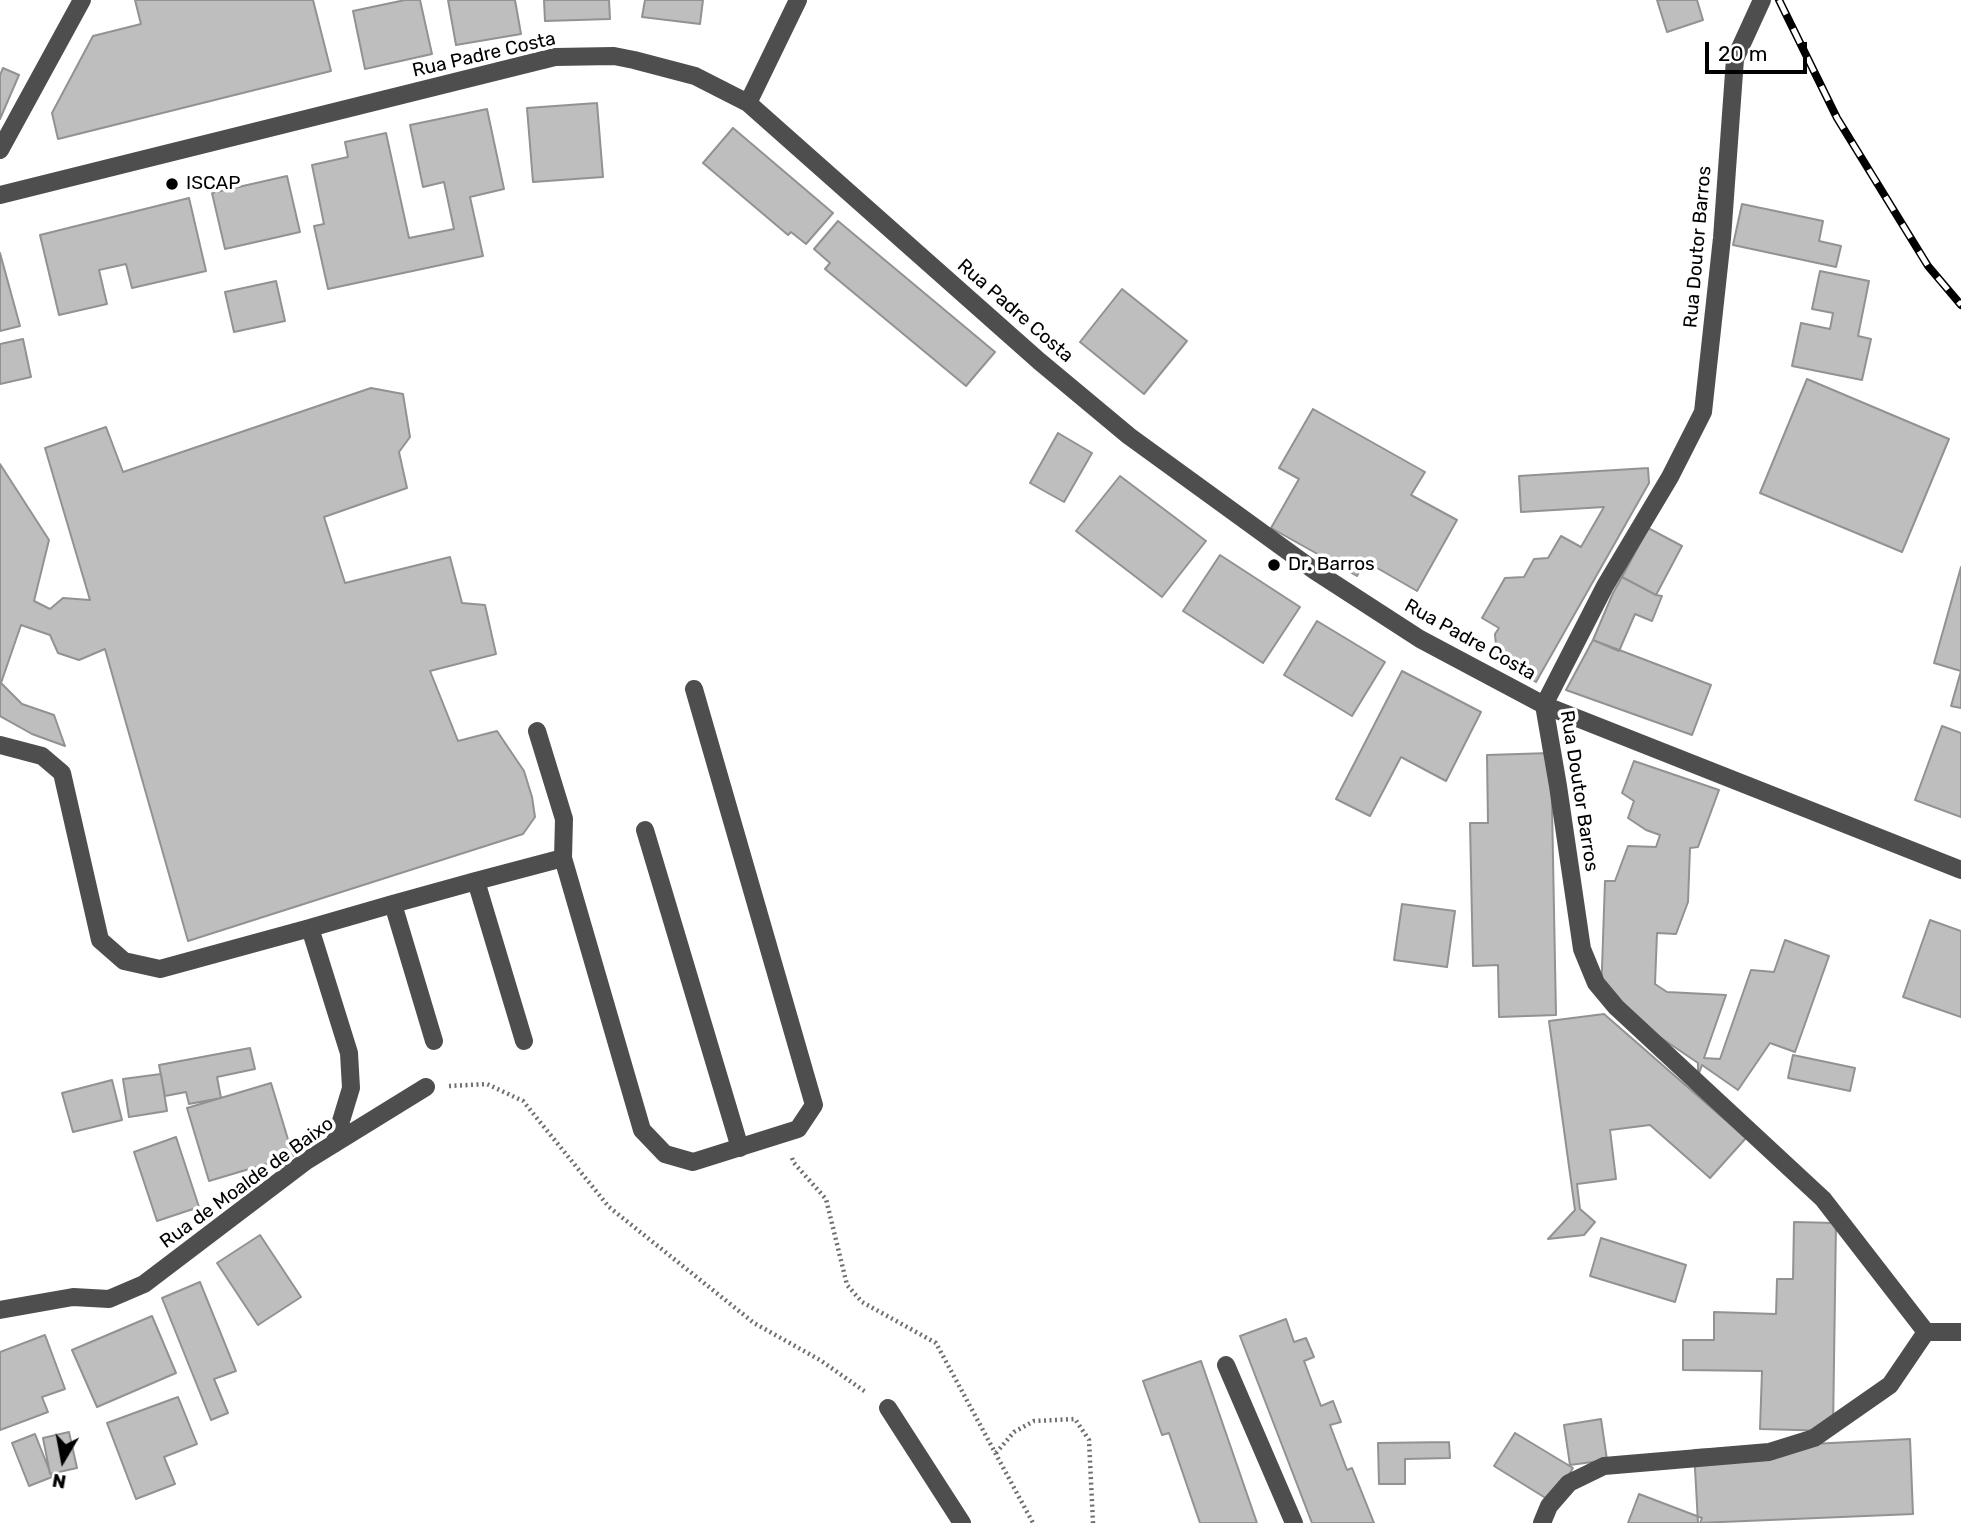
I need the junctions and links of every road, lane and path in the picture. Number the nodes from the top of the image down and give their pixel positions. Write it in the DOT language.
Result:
graph roads {
  1 [pos="82,0"];
  2 [pos="798,0"];
  3 [pos="1762,0"];
  4 [pos="748,103"];
  5 [pos="0,150"];
  6 [pos="0,195"];
  7 [pos="694,689"];
  8 [pos="1544,705"];
  9 [pos="537,731"];
  10 [pos="0,746"];
  11 [pos="645,830"];
  12 [pos="563,858"];
  13 [pos="1961,870"];
  14 [pos="476,881"];
  15 [pos="393,904"];
  16 [pos="310,928"];
  17 [pos="434,1041"];
  18 [pos="524,1041"];
  19 [pos="426,1087"];
  20 [pos="782,1134"];
  21 [pos="334,1144"];
  22 [pos="740,1148"];
  23 [pos="0,1310"];
  24 [pos="1926,1332"];
  25 [pos="1961,1332"];
  26 [pos="1226,1365"];
  27 [pos="888,1408"];
  28 [pos="996,1453"];
  29 [pos="962,1523"];
  30 [pos="1033,1523"];
  31 [pos="1093,1523"];
  32 [pos="1294,1523"];
  33 [pos="1542,1523"];
  1 -- 5 [label="street"];
  2 -- 4 [label="street"];
  3 -- 8 [label="street, Rua Doutor Barros"];
  4 -- 6 [label="street, Rua Padre Costa"];
  4 -- 8 [label="street, Rua Padre Costa"];
  7 -- 20 [label="street"];
  8 -- 13 [label="street, Rua Padre Costa"];
  8 -- 24 [label="street, Rua Doutor Barros"];
  9 -- 12 [label="street"];
  10 -- 16 [label="street"];
  11 -- 22 [label="street"];
  12 -- 14 [label="street"];
  12 -- 22 [label="street"];
  14 -- 15 [label="street"];
  14 -- 18 [label="street"];
  15 -- 16 [label="street"];
  15 -- 17 [label="street"];
  16 -- 21 [label="street"];
  19 -- 21 [label="street, Rua de Moalde de Baixo"];
  19 -- 27 [label="path"];
  20 -- 22 [label="street"];
  20 -- 28 [label="path"];
  21 -- 23 [label="street, Rua de Moalde de Baixo"];
  24 -- 25 [label="street"];
  24 -- 33 [label="street"];
  26 -- 32 [label="street"];
  27 -- 29 [label="street"];
  28 -- 30 [label="path"];
  28 -- 31 [label="path"];
}
